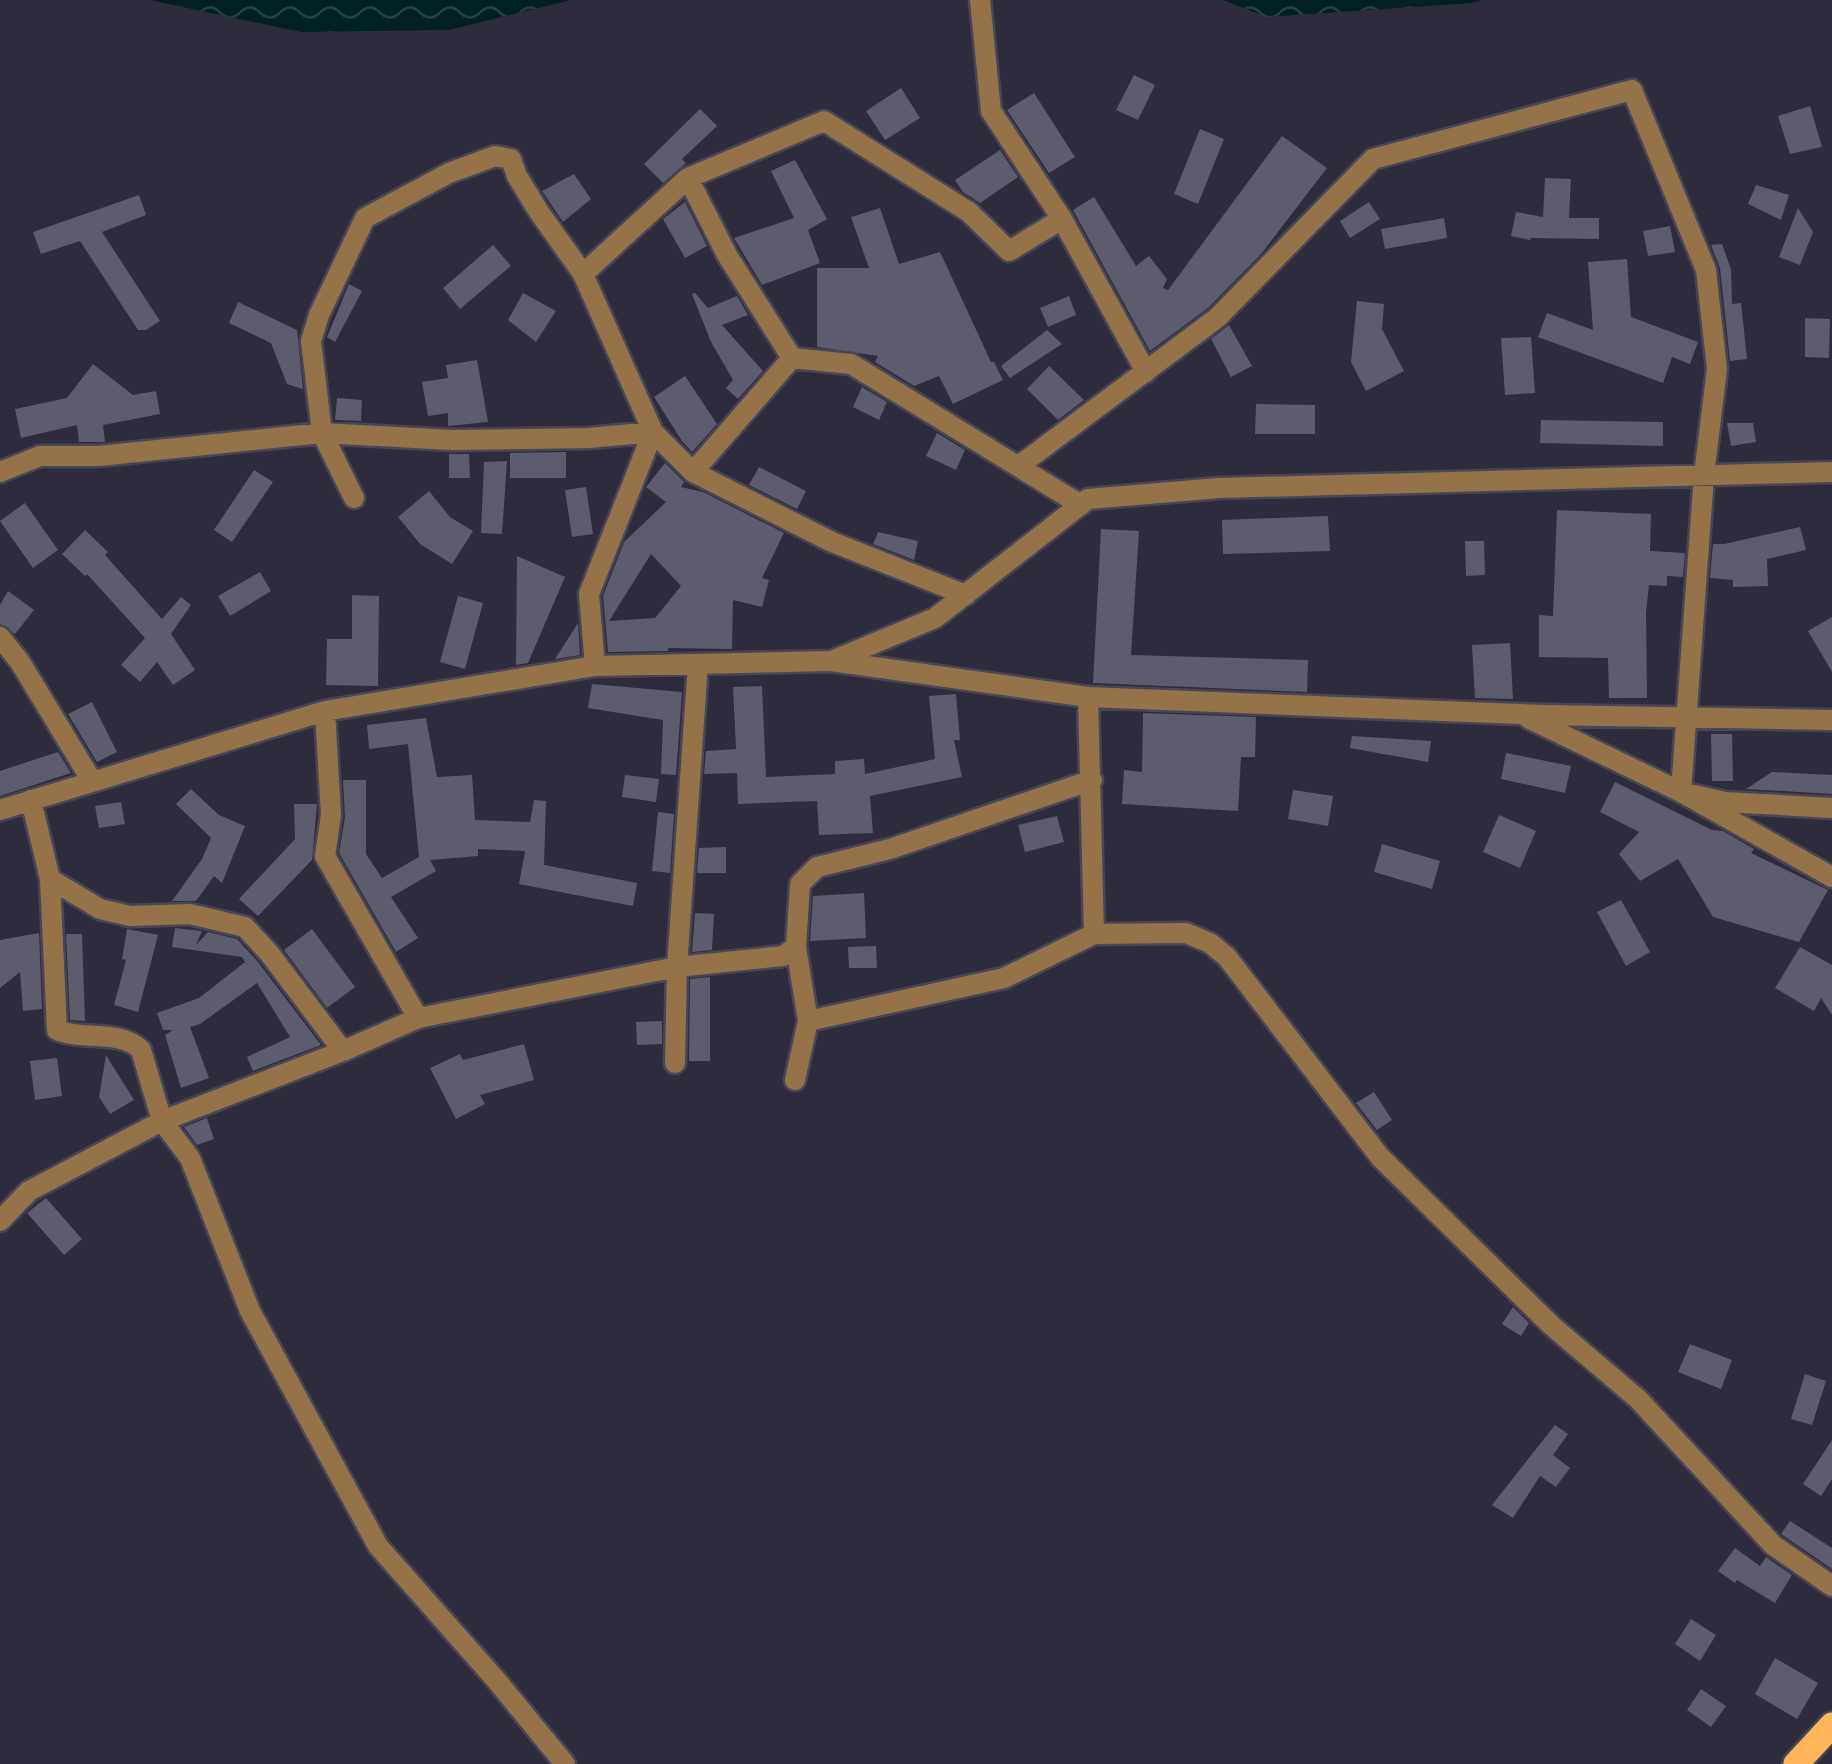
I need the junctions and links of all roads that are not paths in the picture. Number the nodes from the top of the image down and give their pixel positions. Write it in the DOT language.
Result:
graph roads {
  1 [pos="980,0"];
  2 [pos="688,178"];
  3 [pos="1062,219"];
  4 [pos="583,274"];
  5 [pos="792,358"];
  6 [pos="1146,372"];
  7 [pos="322,432"];
  8 [pos="653,432"];
  9 [pos="1020,464"];
  10 [pos="0,472"];
  11 [pos="694,472"];
  12 [pos="1832,472"];
  13 [pos="1704,475"];
  14 [pos="354,498"];
  15 [pos="1081,505"];
  16 [pos="966,595"];
  17 [pos="0,638"];
  18 [pos="831,661"];
  19 [pos="698,664"];
  20 [pos="595,666"];
  21 [pos="1088,697"];
  22 [pos="325,710"];
  23 [pos="1519,714"];
  24 [pos="1685,717"];
  25 [pos="1832,720"];
  26 [pos="1092,780"];
  27 [pos="92,781"];
  28 [pos="1681,792"];
  29 [pos="31,800"];
  30 [pos="1832,808"];
  31 [pos="0,810"];
  32 [pos="1832,877"];
  33 [pos="50,879"];
  34 [pos="1094,934"];
  35 [pos="796,947"];
  36 [pos="677,967"];
  37 [pos="418,1018"];
  38 [pos="808,1021"];
  39 [pos="343,1052"];
  40 [pos="675,1063"];
  41 [pos="794,1080"];
  42 [pos="162,1121"];
  43 [pos="0,1221"];
  44 [pos="1832,1586"];
  45 [pos="1832,1725"];
  46 [pos="1812,1755"];
  47 [pos="564,1764"];
  1 -- 3 [label="street"];
  2 -- 3 [label="street"];
  2 -- 4 [label="street"];
  2 -- 5 [label="street"];
  3 -- 6 [label="street"];
  4 -- 7 [label="street"];
  4 -- 8 [label="street"];
  5 -- 9 [label="street"];
  5 -- 11 [label="street"];
  6 -- 9 [label="street"];
  6 -- 13 [label="street"];
  7 -- 8 [label="street"];
  7 -- 10 [label="street"];
  7 -- 14 [label="street"];
  8 -- 11 [label="street"];
  8 -- 20 [label="street"];
  9 -- 15 [label="street"];
  11 -- 16 [label="street"];
  12 -- 13 [label="street"];
  13 -- 15 [label="street"];
  13 -- 24 [label="street"];
  15 -- 16 [label="street"];
  16 -- 18 [label="street"];
  17 -- 27 [label="street"];
  18 -- 19 [label="street"];
  18 -- 21 [label="street"];
  19 -- 20 [label="street"];
  19 -- 36 [label="street"];
  20 -- 22 [label="street"];
  21 -- 23 [label="street"];
  21 -- 26 [label="street"];
  22 -- 27 [label="street"];
  22 -- 37 [label="street"];
  23 -- 24 [label="street"];
  23 -- 28 [label="street"];
  24 -- 25 [label="street"];
  24 -- 28 [label="street"];
  26 -- 34 [label="street"];
  26 -- 35 [label="street"];
  27 -- 29 [label="street"];
  28 -- 30 [label="street"];
  28 -- 32 [label="street"];
  29 -- 31 [label="street"];
  29 -- 33 [label="street"];
  33 -- 39 [label="street"];
  33 -- 42 [label="street"];
  34 -- 38 [label="street"];
  34 -- 44 [label="street"];
  35 -- 36 [label="street"];
  35 -- 38 [label="street"];
  36 -- 37 [label="street"];
  36 -- 40 [label="street"];
  37 -- 39 [label="street"];
  38 -- 41 [label="street"];
  39 -- 42 [label="street"];
  42 -- 43 [label="street"];
  42 -- 47 [label="street"];
  45 -- 46 [label="main road"];
}
